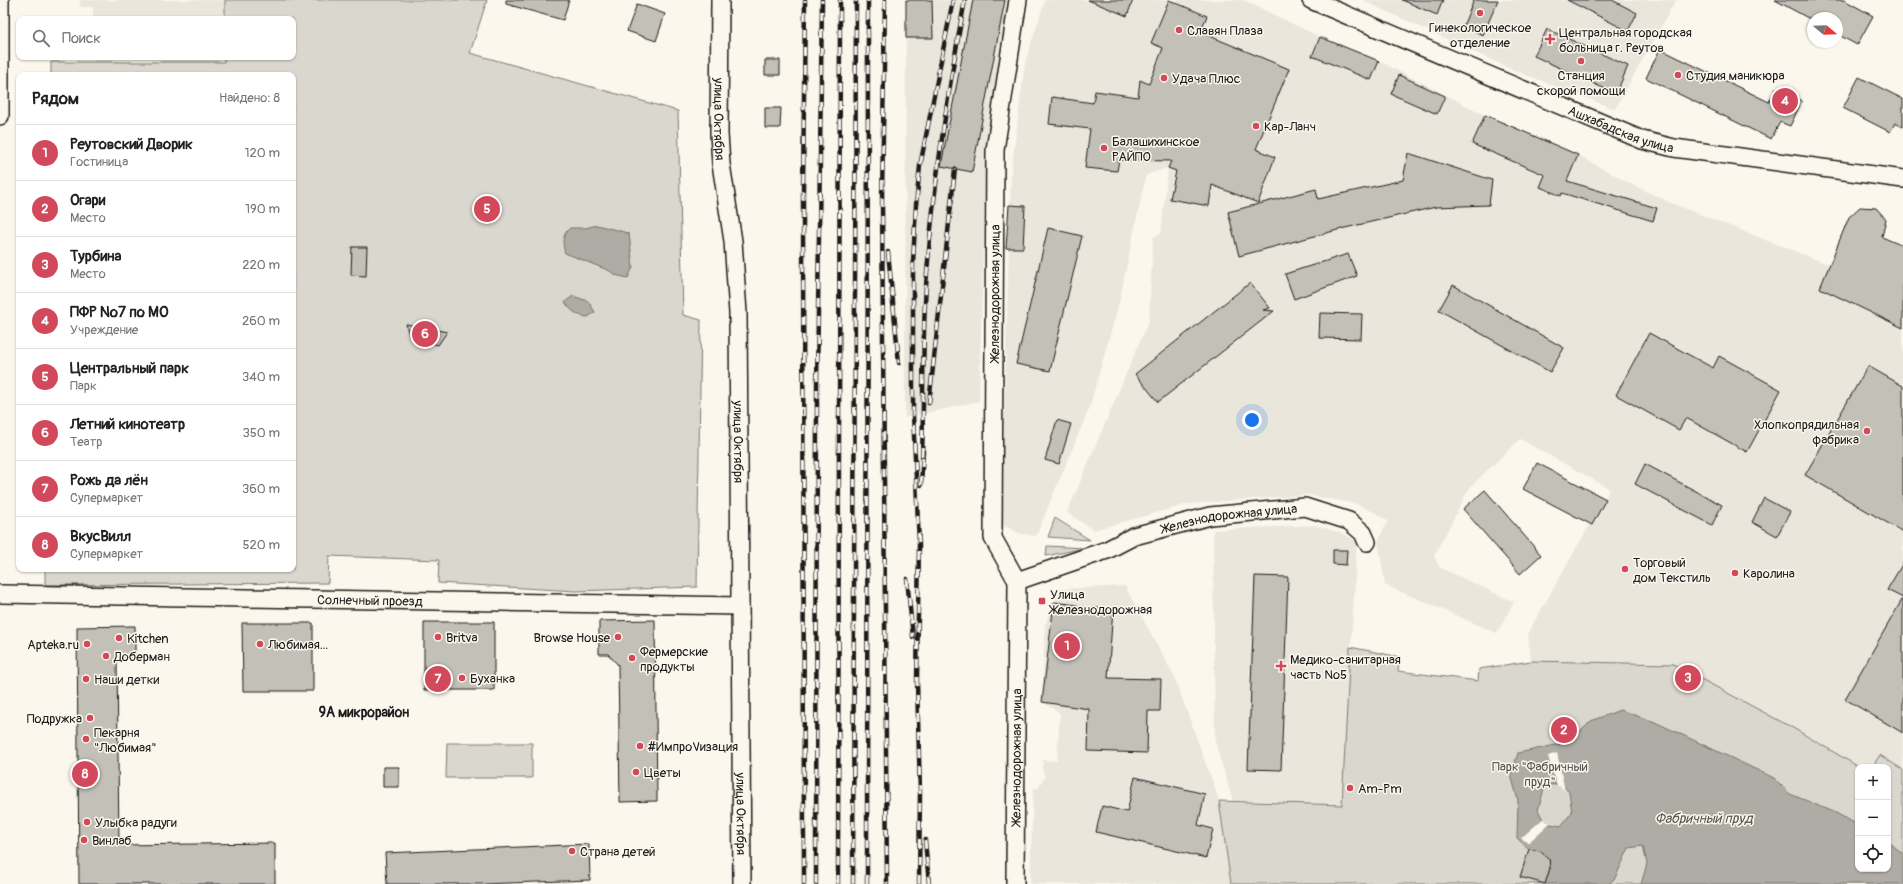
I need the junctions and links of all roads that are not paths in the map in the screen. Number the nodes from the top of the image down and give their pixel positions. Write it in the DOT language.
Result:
graph roads {
  1 [pos="0,0"];
  2 [pos="720,0"];
  3 [pos="1018,0"];
  4 [pos="1311,0"];
  5 [pos="0,108"];
  6 [pos="0,116"];
  7 [pos="1903,179"];
  8 [pos="1368,542"];
  9 [pos="1017,581"];
  10 [pos="0,594"];
  11 [pos="740,606"];
  12 [pos="742,884"];
  13 [pos="1015,884"];
  1 -- 5 [label="street"];
  2 -- 11 [label="street, улица Октября"];
  3 -- 9 [label="street, Железнодорожная улица"];
  4 -- 7 [label="street, Ашхабадская улица"];
  5 -- 6 [label="street"];
  8 -- 9 [label="street, Железнодорожная улица"];
  9 -- 13 [label="street, Железнодорожная улица"];
  10 -- 11 [label="street, Солнечный проезд"];
  11 -- 12 [label="street, улица Октября"];
}
